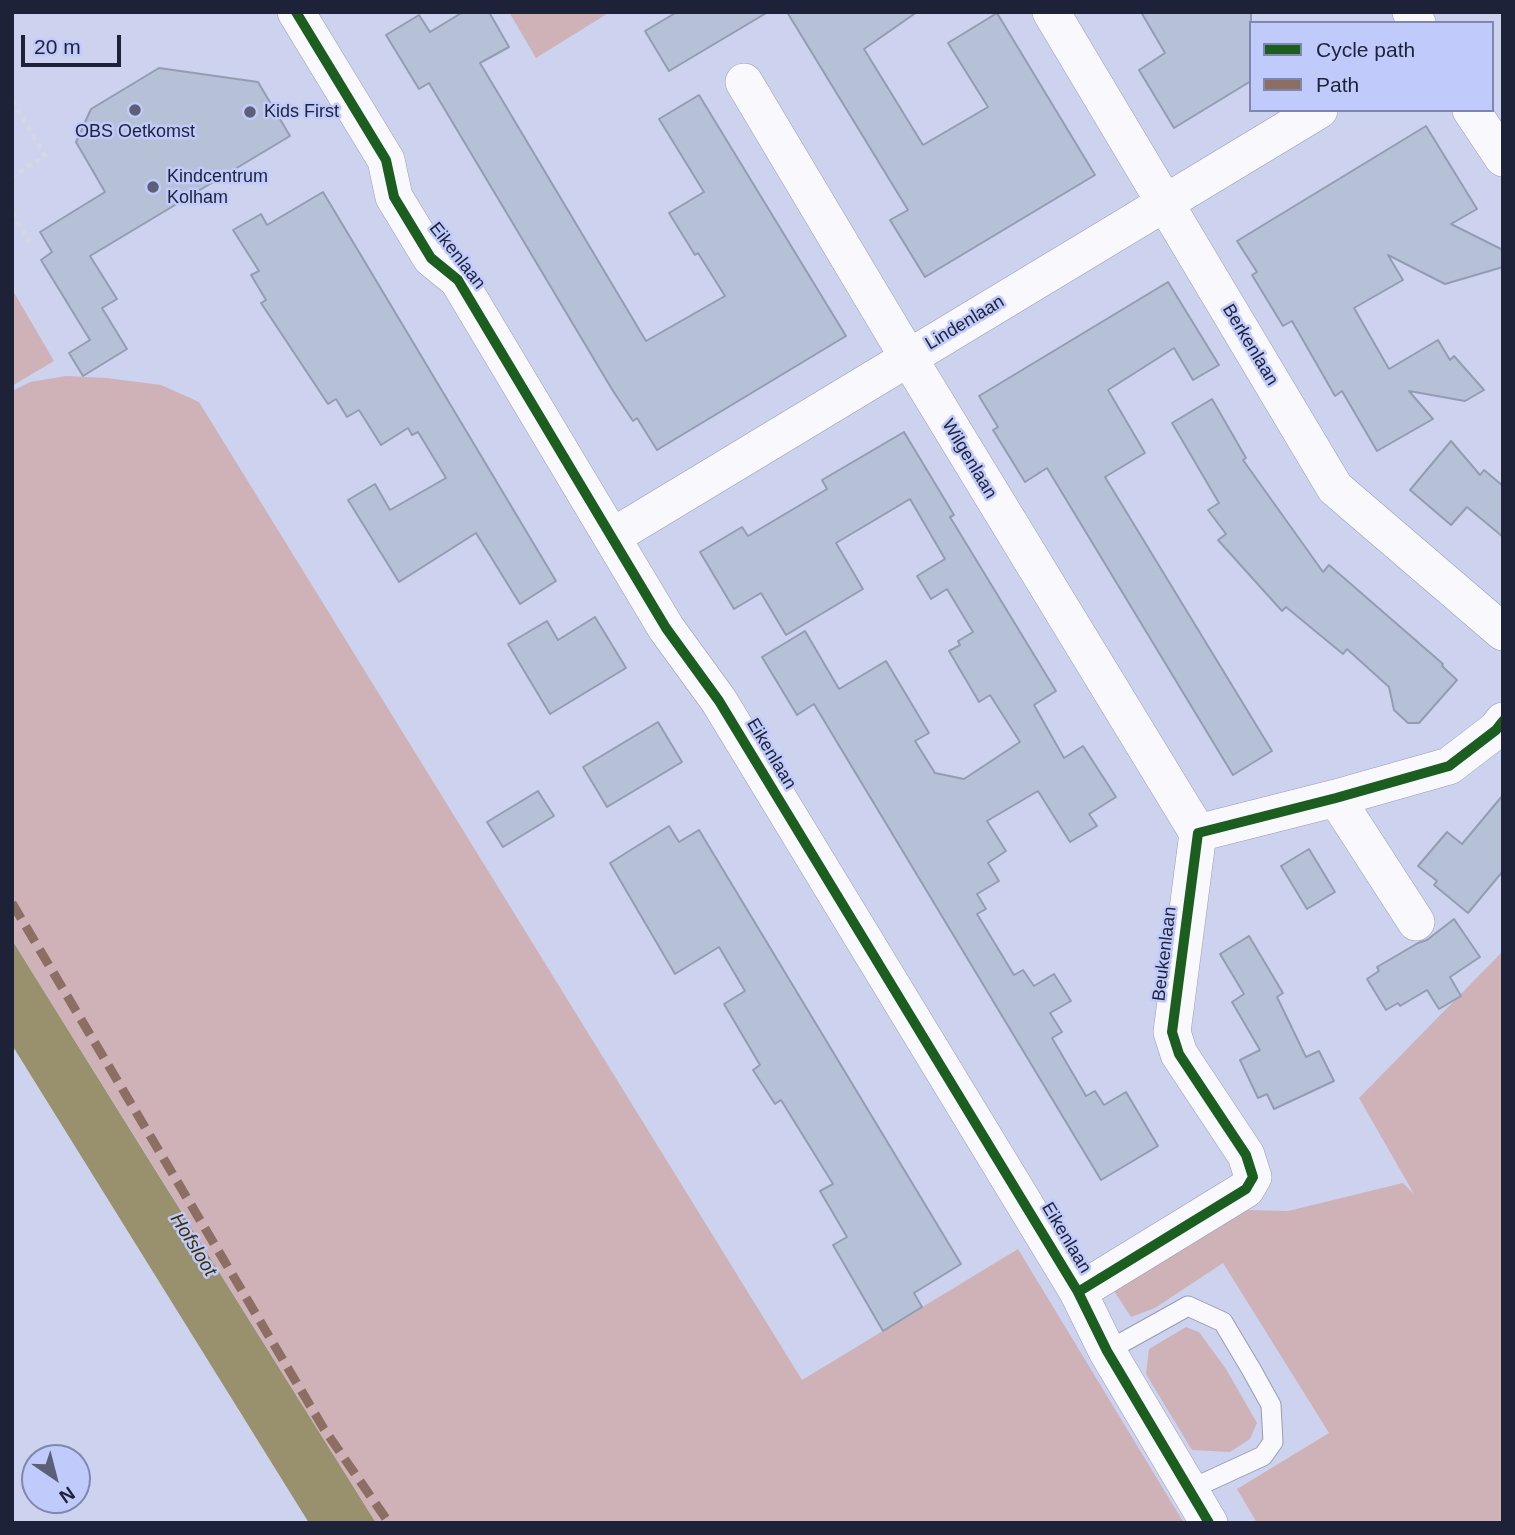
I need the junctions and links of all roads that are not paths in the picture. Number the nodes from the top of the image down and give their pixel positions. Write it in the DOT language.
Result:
graph roads {
  1 [pos="296,12"];
  2 [pos="1051,12"];
  3 [pos="744,82"];
  4 [pos="1316,112"];
  5 [pos="1472,112"];
  6 [pos="1503,158"];
  7 [pos="1165,202"];
  8 [pos="908,357"];
  9 [pos="612,537"];
  10 [pos="1503,632"];
  11 [pos="1503,721"];
  12 [pos="1336,798"];
  13 [pos="1198,834"];
  14 [pos="1416,922"];
  15 [pos="1078,1292"];
  16 [pos="1107,1351"];
  17 [pos="1189,1489"];
  18 [pos="1209,1523"];
  1 -- 9 [label="street, Eikenlaan"];
  2 -- 7 [label="street, Berkenlaan"];
  3 -- 8 [label="street, Wilgenlaan"];
  4 -- 7 [label="street, Lindenlaan"];
  5 -- 6 [label="street"];
  7 -- 8 [label="street, Lindenlaan"];
  7 -- 10 [label="street, Berkenlaan"];
  8 -- 9 [label="street, Lindenlaan"];
  8 -- 13 [label="street, Wilgenlaan"];
  9 -- 15 [label="street, Eikenlaan"];
  11 -- 12 [label="street"];
  12 -- 13 [label="street"];
  12 -- 14 [label="street"];
  13 -- 15 [label="street, Beukenlaan"];
  15 -- 16 [label="street, Eikenlaan"];
  16 -- 17 [label="street, Eikenlaan"];
  16 -- 17 [label="lane"];
  17 -- 18 [label="street, Eikenlaan"];
}
